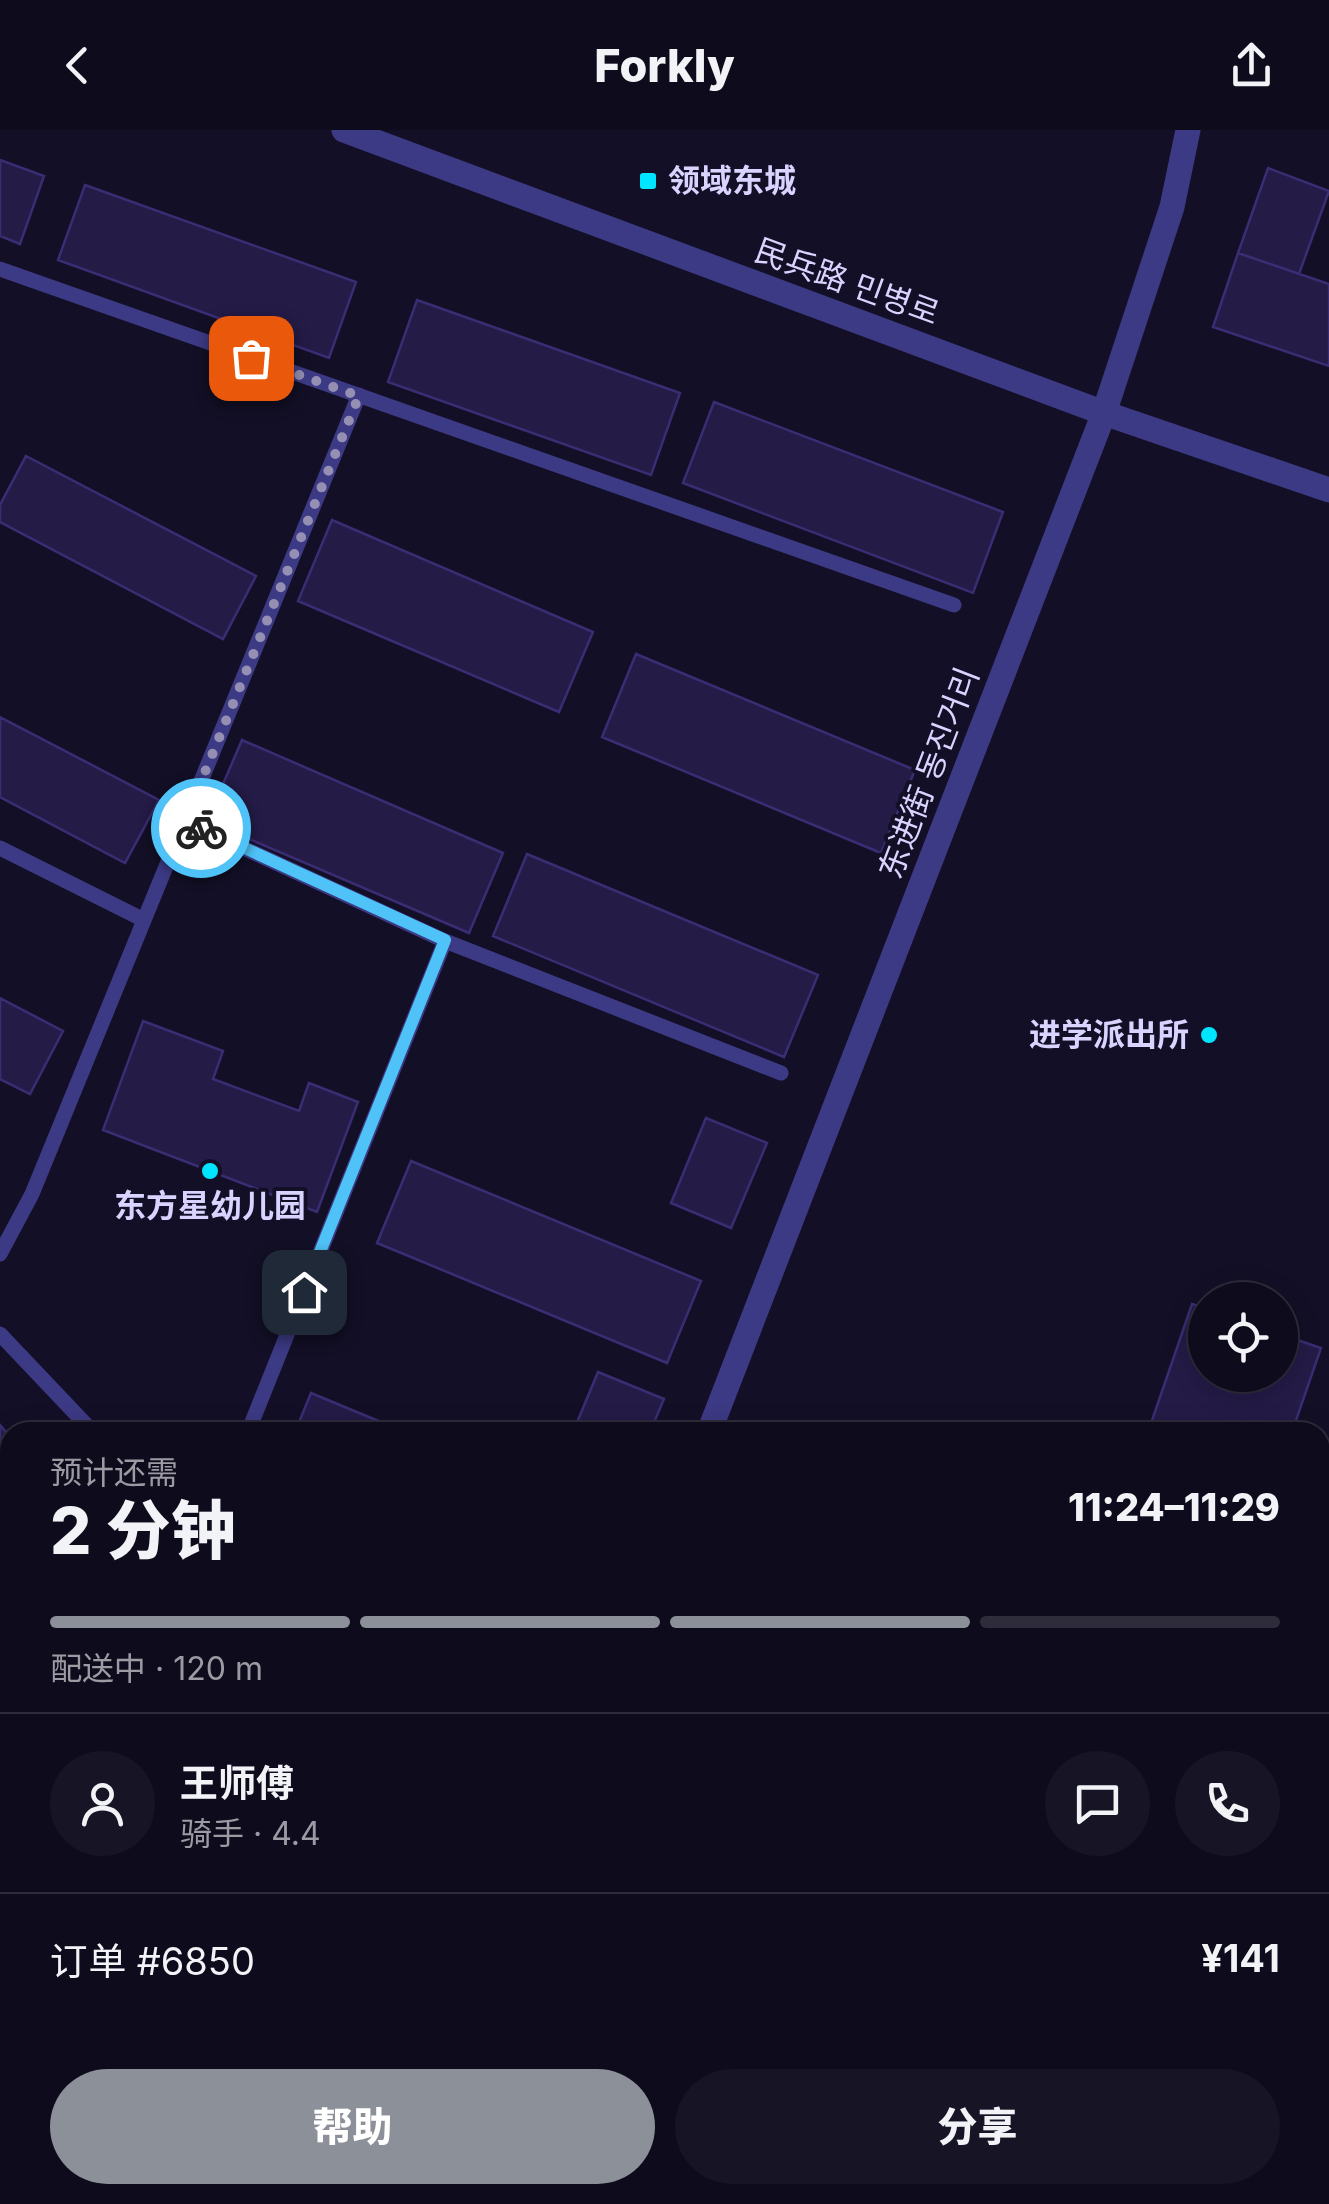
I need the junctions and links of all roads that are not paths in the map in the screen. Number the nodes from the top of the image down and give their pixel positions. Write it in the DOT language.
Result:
graph roads {
  1 [pos="344,130"];
  2 [pos="1188,130"];
  3 [pos="0,270"];
  4 [pos="359,396"];
  5 [pos="1104,413"];
  6 [pos="1329,490"];
  7 [pos="954,605"];
  8 [pos="185,821"];
  9 [pos="0,848"];
  10 [pos="144,920"];
  11 [pos="445,940"];
  12 [pos="781,1073"];
  13 [pos="0,1254"];
  14 [pos="0,1334"];
  15 [pos="84,1422"];
  16 [pos="252,1422"];
  17 [pos="713,1422"];
  1 -- 5 [label="street, 民兵路 민병로"];
  2 -- 5 [label="street, 东进街 동진거리"];
  3 -- 4 [label="lane"];
  4 -- 7 [label="lane"];
  4 -- 8 [label="lane"];
  5 -- 6 [label="street, 民兵路 민병로"];
  5 -- 17 [label="street, 东进街 동진거리"];
  8 -- 10 [label="lane"];
  8 -- 11 [label="lane"];
  9 -- 10 [label="lane"];
  10 -- 13 [label="lane"];
  11 -- 12 [label="lane"];
  11 -- 16 [label="lane"];
  14 -- 15 [label="lane"];
}
